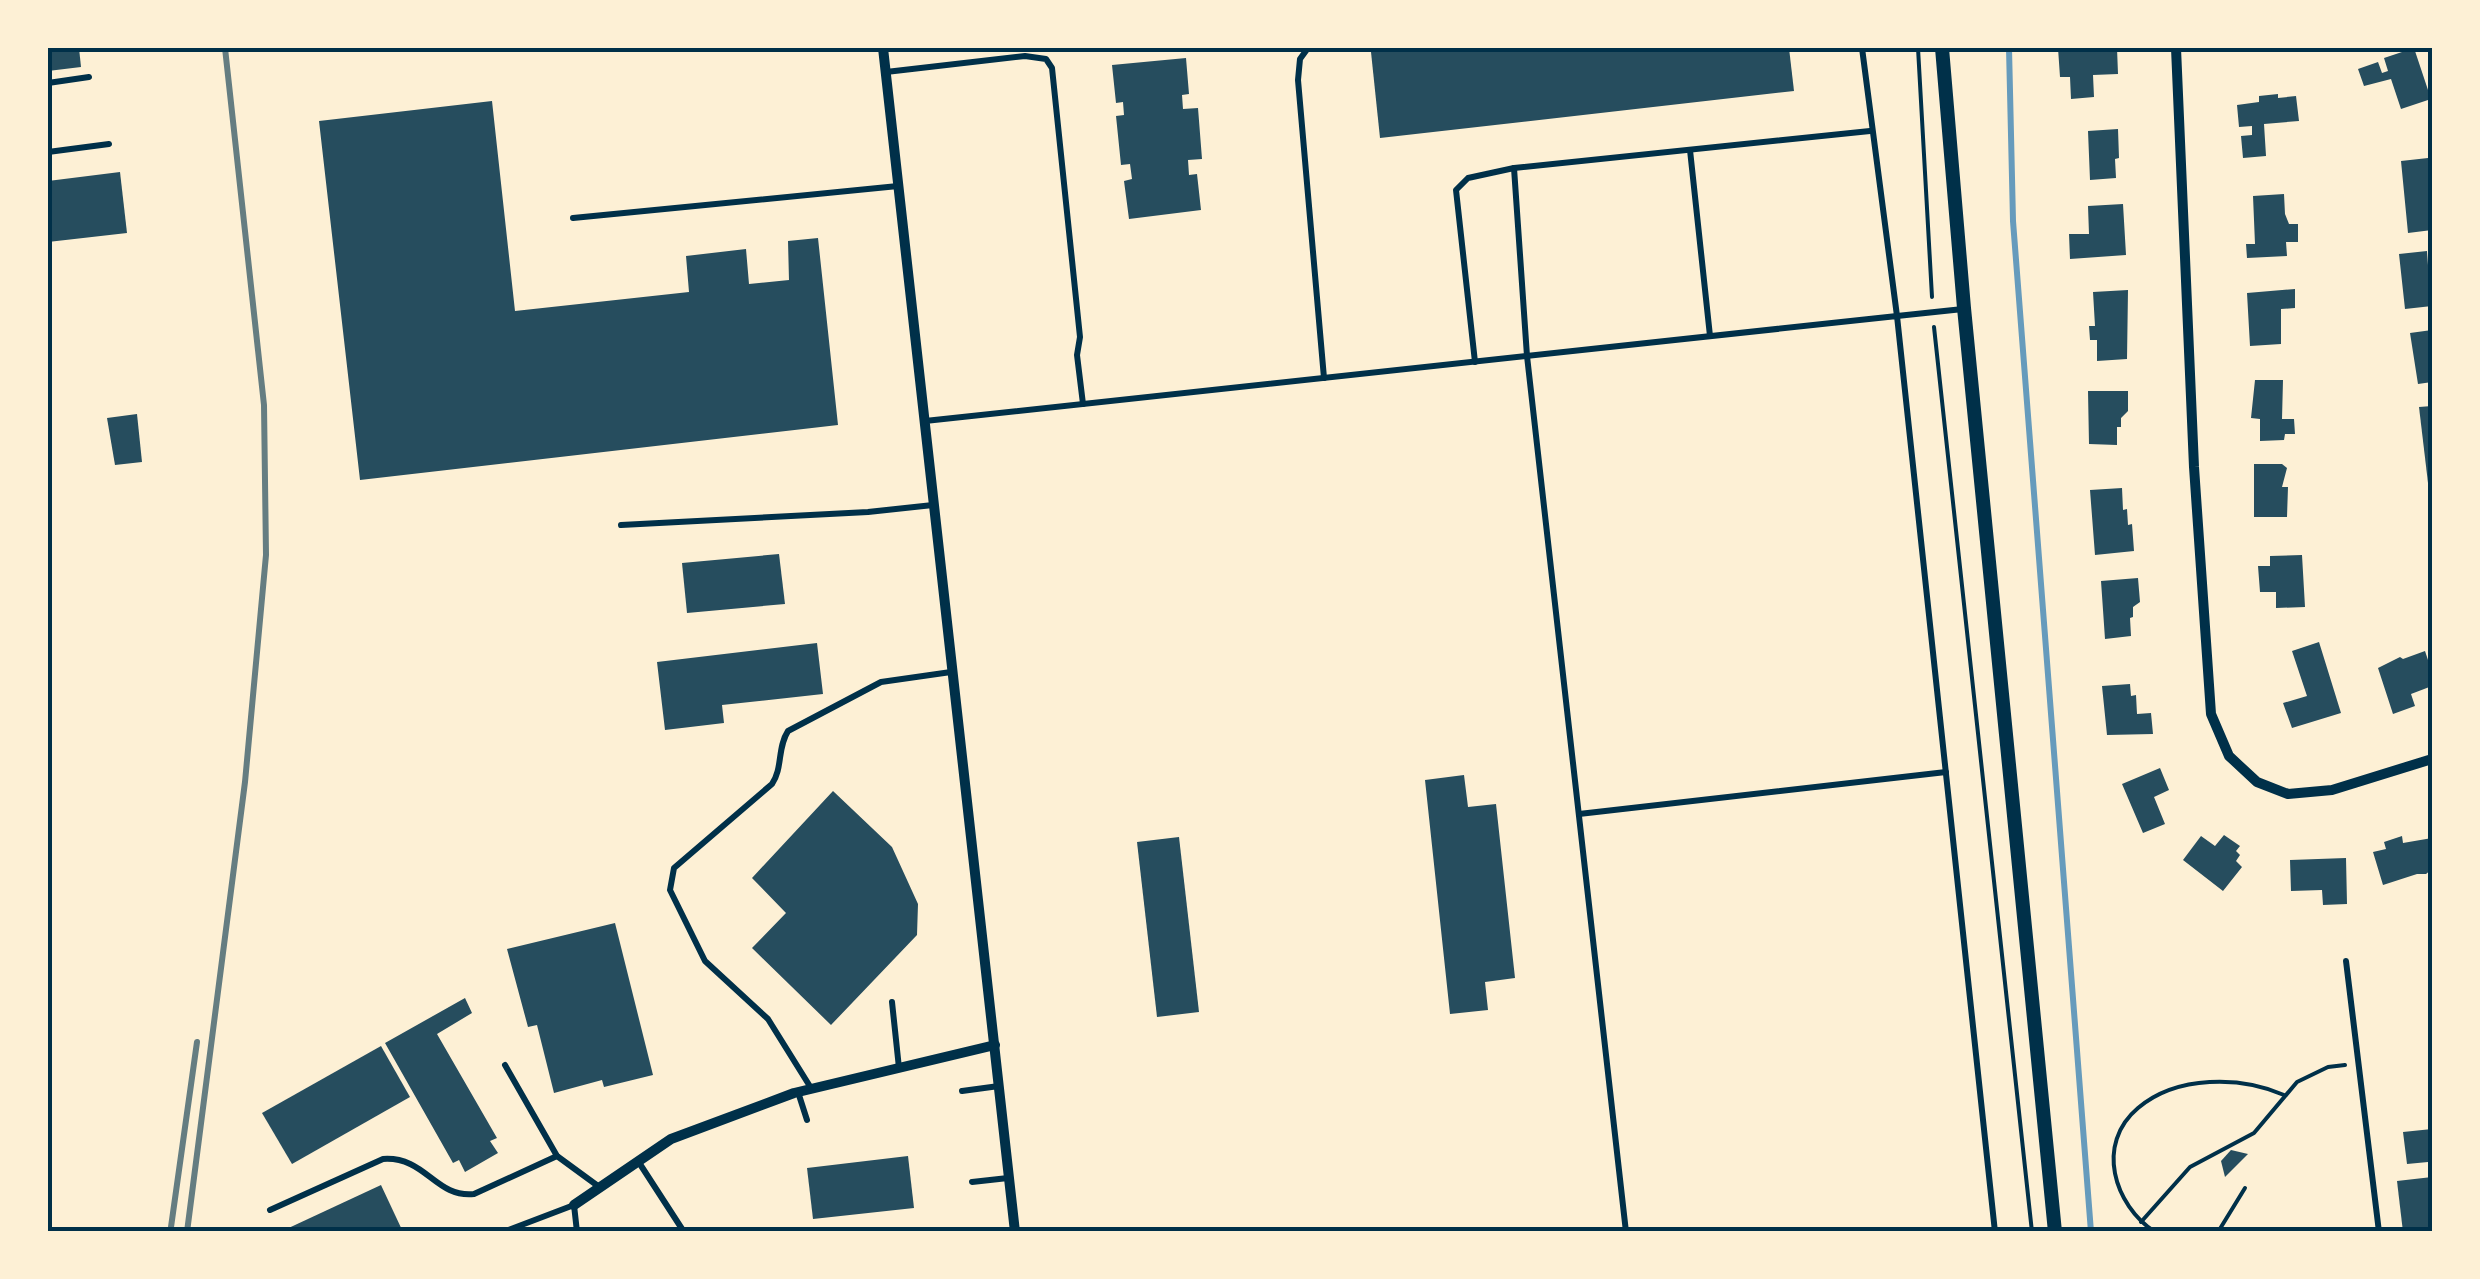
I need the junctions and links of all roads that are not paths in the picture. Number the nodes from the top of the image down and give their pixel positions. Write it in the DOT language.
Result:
graph roads {
  1 [pos="883,48"];
  2 [pos="1308,48"];
  3 [pos="1862,48"];
  4 [pos="1942,48"];
  5 [pos="2176,48"];
  6 [pos="886,72"];
  7 [pos="89,78"];
  8 [pos="48,83"];
  9 [pos="1870,131"];
  10 [pos="109,144"];
  11 [pos="1690,150"];
  12 [pos="48,152"];
  13 [pos="1514,168"];
  14 [pos="898,186"];
  15 [pos="573,218"];
  16 [pos="1964,308"];
  17 [pos="1897,316"];
  18 [pos="1710,336"];
  19 [pos="1527,356"];
  20 [pos="1475,362"];
  21 [pos="1324,378"];
  22 [pos="1084,404"];
  23 [pos="924,421"];
  24 [pos="933,506"];
  25 [pos="621,525"];
  26 [pos="951,672"];
  27 [pos="2432,759"];
  28 [pos="1946,772"];
  29 [pos="1579,814"];
  30 [pos="2346,961"];
  31 [pos="892,1002"];
  32 [pos="995,1044"];
  33 [pos="505,1065"];
  34 [pos="899,1068"];
  35 [pos="1000,1086"];
  36 [pos="812,1089"];
  37 [pos="798,1092"];
  38 [pos="962,1092"];
  39 [pos="807,1120"];
  40 [pos="556,1156"];
  41 [pos="638,1161"];
  42 [pos="1009,1178"];
  43 [pos="972,1182"];
  44 [pos="598,1186"];
  45 [pos="574,1205"];
  46 [pos="270,1210"];
  47 [pos="503,1232"];
  48 [pos="577,1232"];
  49 [pos="684,1232"];
  50 [pos="1015,1232"];
  51 [pos="1626,1232"];
  52 [pos="1996,1232"];
  53 [pos="2054,1232"];
  54 [pos="2379,1232"];
  1 -- 6 [label="street"];
  2 -- 21 [label="lane"];
  3 -- 9 [label="lane"];
  4 -- 16 [label="street"];
  5 -- 27 [label="street"];
  6 -- 14 [label="street"];
  6 -- 22 [label="lane"];
  7 -- 8 [label="lane"];
  9 -- 11 [label="lane"];
  9 -- 17 [label="lane"];
  10 -- 12 [label="lane"];
  11 -- 13 [label="lane"];
  11 -- 18 [label="lane"];
  13 -- 19 [label="lane"];
  13 -- 20 [label="lane"];
  14 -- 15 [label="lane"];
  14 -- 23 [label="street"];
  16 -- 17 [label="lane"];
  16 -- 53 [label="street"];
  17 -- 18 [label="lane"];
  17 -- 28 [label="lane"];
  18 -- 19 [label="lane"];
  19 -- 20 [label="lane"];
  19 -- 29 [label="lane"];
  20 -- 21 [label="lane"];
  21 -- 22 [label="lane"];
  22 -- 23 [label="lane"];
  23 -- 24 [label="street"];
  24 -- 25 [label="lane"];
  24 -- 26 [label="street"];
  26 -- 32 [label="street"];
  26 -- 36 [label="lane"];
  28 -- 29 [label="lane"];
  28 -- 52 [label="lane"];
  29 -- 51 [label="lane"];
  30 -- 54 [label="lane"];
  31 -- 34 [label="lane"];
  32 -- 34 [label="street"];
  32 -- 35 [label="street"];
  33 -- 40 [label="lane"];
  34 -- 36 [label="street"];
  35 -- 38 [label="lane"];
  35 -- 42 [label="street"];
  36 -- 37 [label="street"];
  37 -- 39 [label="lane"];
  37 -- 41 [label="street"];
  40 -- 44 [label="lane"];
  40 -- 46 [label="lane"];
  41 -- 44 [label="street"];
  41 -- 49 [label="lane"];
  42 -- 43 [label="lane"];
  42 -- 50 [label="street"];
  44 -- 45 [label="street"];
  45 -- 47 [label="lane"];
  45 -- 48 [label="lane"];
}
